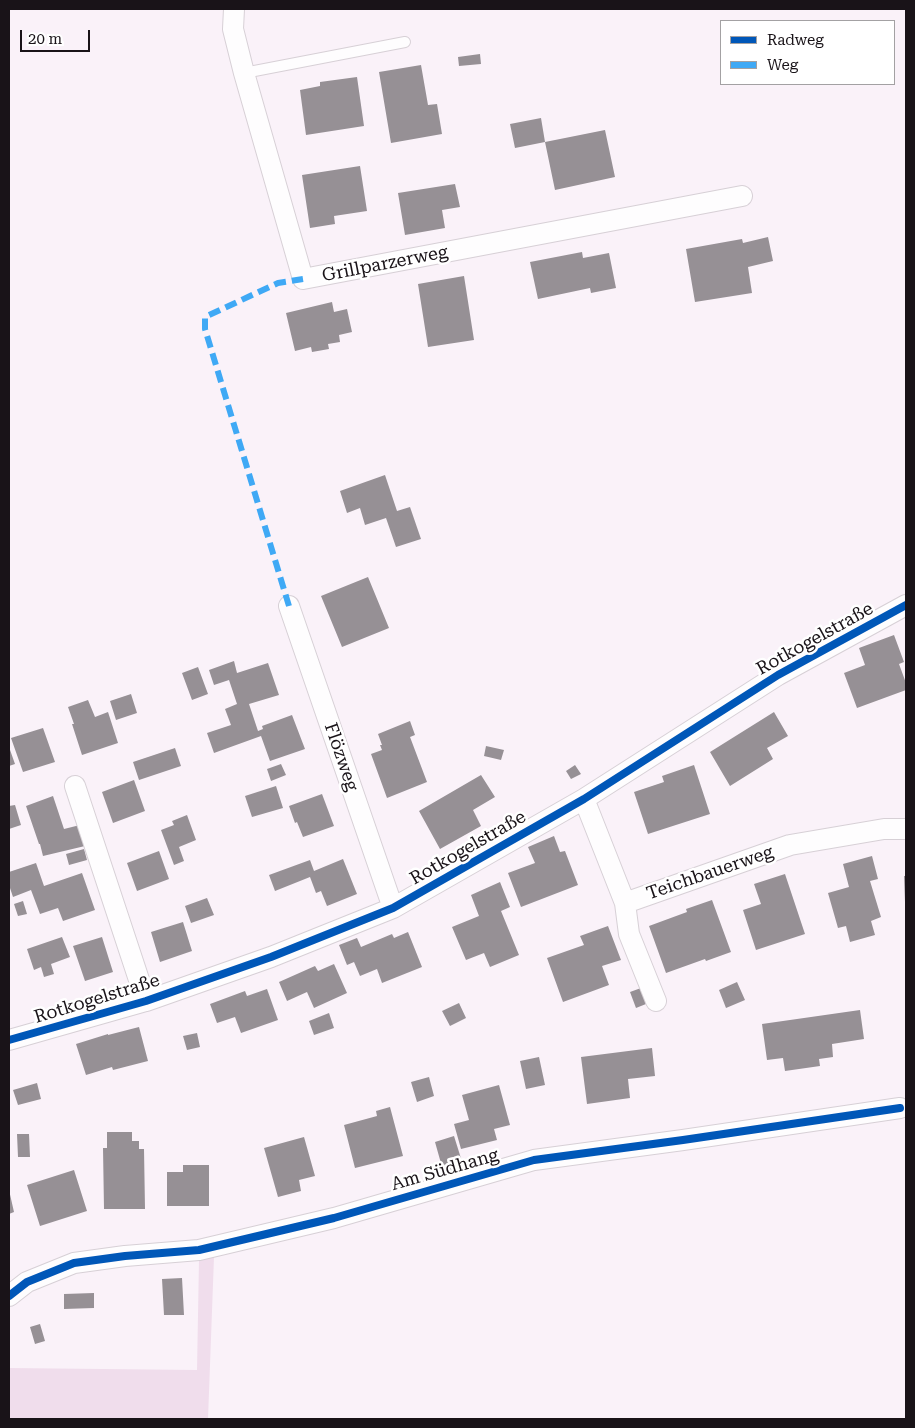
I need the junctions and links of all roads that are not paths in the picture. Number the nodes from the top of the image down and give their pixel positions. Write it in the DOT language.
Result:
graph roads {
  1 [pos="234,9"];
  2 [pos="405,42"];
  3 [pos="244,72"];
  4 [pos="742,196"];
  5 [pos="906,605"];
  6 [pos="289,606"];
  7 [pos="75,786"];
  8 [pos="584,799"];
  9 [pos="906,829"];
  10 [pos="625,903"];
  11 [pos="392,908"];
  12 [pos="146,1001"];
  13 [pos="656,1001"];
  14 [pos="9,1040"];
  15 [pos="900,1108"];
  16 [pos="9,1296"];
  1 -- 3 [label="street, Grillparzerweg"];
  2 -- 3 [label="lane"];
  3 -- 4 [label="street, Grillparzerweg"];
  5 -- 8 [label="street, Rotkogelstraße"];
  6 -- 11 [label="street, Flözweg"];
  7 -- 12 [label="street"];
  8 -- 10 [label="street, Teichbauerweg"];
  8 -- 11 [label="street, Rotkogelstraße"];
  9 -- 10 [label="street, Teichbauerweg"];
  10 -- 13 [label="street"];
  11 -- 12 [label="street, Rotkogelstraße"];
  12 -- 14 [label="street, Rotkogelstraße"];
  15 -- 16 [label="street, Am Südhang"];
}
